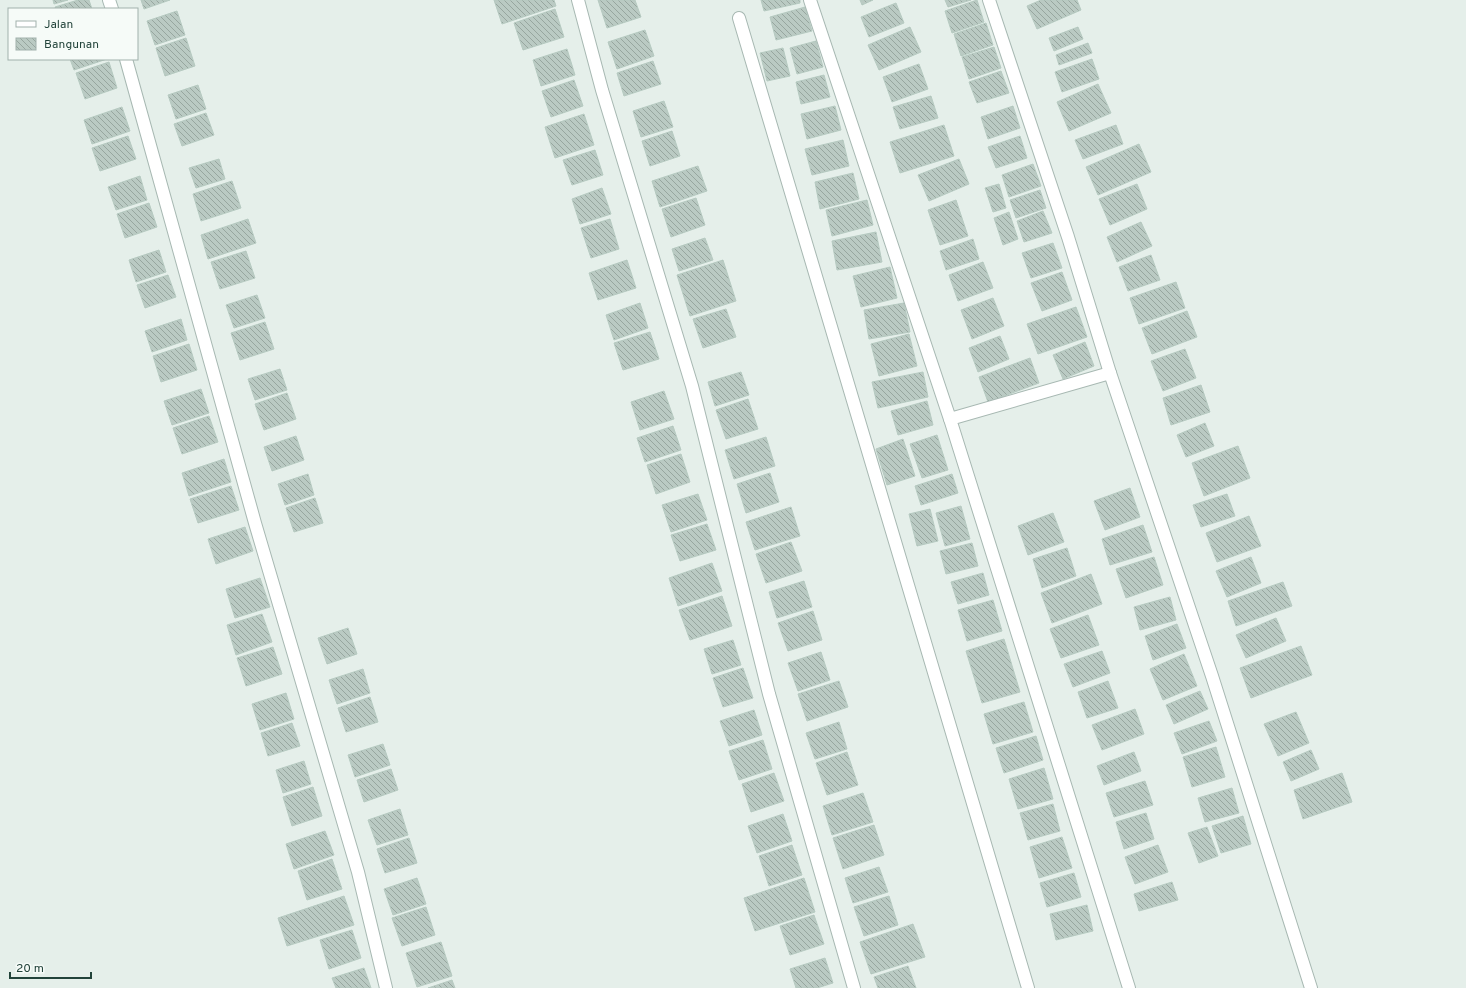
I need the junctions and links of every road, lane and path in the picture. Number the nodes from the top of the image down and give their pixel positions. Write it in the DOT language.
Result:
graph roads {
  1 [pos="578,0"];
  2 [pos="810,0"];
  3 [pos="990,0"];
  4 [pos="739,18"];
  5 [pos="126,60"];
  6 [pos="1110,374"];
  7 [pos="950,420"];
  8 [pos="386,988"];
  9 [pos="854,988"];
  10 [pos="1028,988"];
  11 [pos="1129,988"];
  12 [pos="1312,988"];
  1 -- 9 [label="street"];
  2 -- 7 [label="street"];
  3 -- 6 [label="street"];
  4 -- 10 [label="street"];
  5 -- 8 [label="street"];
  6 -- 7 [label="street"];
  6 -- 12 [label="street"];
  7 -- 11 [label="street"];
}
